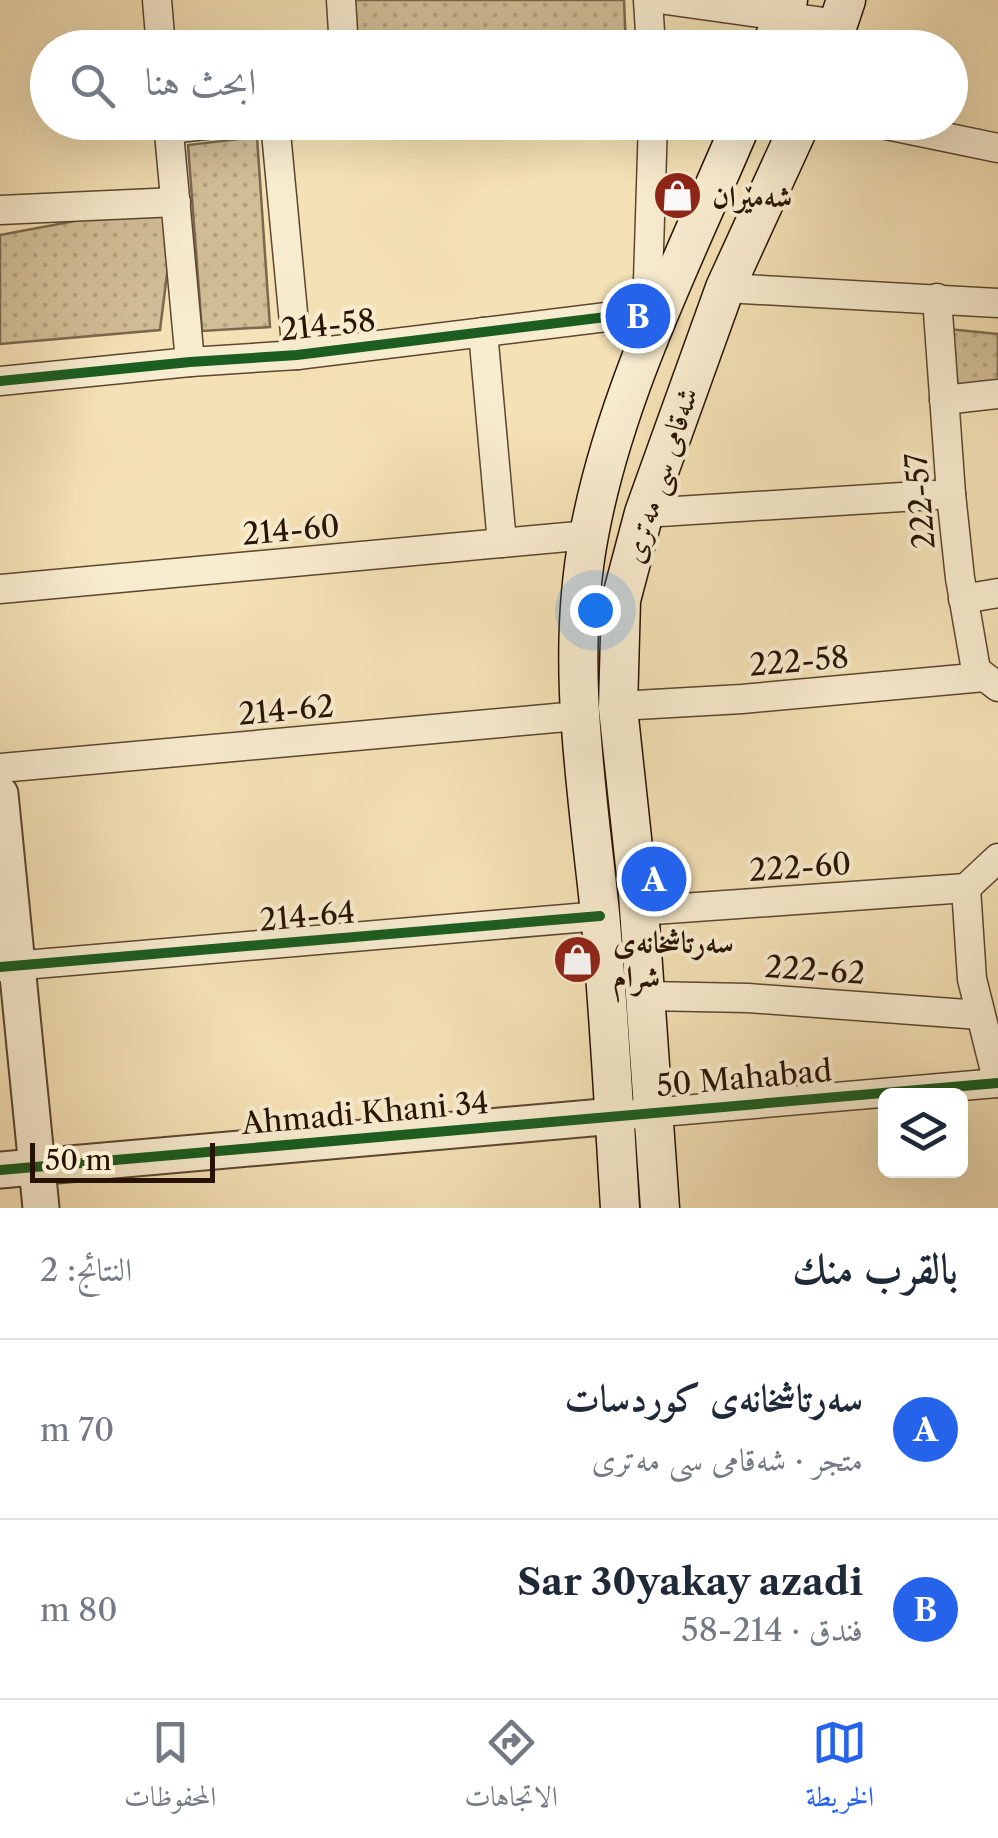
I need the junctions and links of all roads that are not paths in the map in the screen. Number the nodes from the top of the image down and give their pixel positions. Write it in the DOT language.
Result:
graph roads {
  1 [pos="156,0"];
  2 [pos="341,0"];
  3 [pos="648,0"];
  4 [pos="666,0"];
  5 [pos="781,21"];
  6 [pos="838,24"];
  7 [pos="159,30"];
  8 [pos="343,30"];
  9 [pos="650,30"];
  10 [pos="169,140"];
  11 [pos="278,140"];
  12 [pos="653,140"];
  13 [pos="734,140"];
  14 [pos="793,140"];
  15 [pos="959,140"];
  16 [pos="998,148"];
  17 [pos="176,202"];
  18 [pos="0,210"];
  19 [pos="725,288"];
  20 [pos="937,298"];
  21 [pos="998,303"];
  22 [pos="654,313"];
  23 [pos="482,332"];
  24 [pos="297,355"];
  25 [pos="190,362"];
  26 [pos="0,381"];
  27 [pos="998,394"];
  28 [pos="944,400"];
  29 [pos="622,415"];
  30 [pos="672,434"];
  31 [pos="950,494"];
  32 [pos="644,513"];
  33 [pos="589,535"];
  34 [pos="502,544"];
  35 [pos="0,589"];
  36 [pos="998,592"];
  37 [pos="963,598"];
  38 [pos="991,682"];
  39 [pos="618,706"];
  40 [pos="578,716"];
  41 [pos="0,768"];
  42 [pos="0,794"];
  43 [pos="998,858"];
  44 [pos="966,888"];
  45 [pos="639,912"];
  46 [pos="600,916"];
  47 [pos="9,966"];
  48 [pos="985,975"];
  49 [pos="646,996"];
  50 [pos="980,1015"];
  51 [pos="998,1082"];
  52 [pos="652,1110"];
  53 [pos="614,1116"];
  54 [pos="38,1167"];
  55 [pos="0,1170"];
  56 [pos="40,1208"];
  57 [pos="620,1208"];
  58 [pos="660,1208"];
  1 -- 7 [label="street"];
  2 -- 8 [label="street"];
  3 -- 9 [label="street"];
  4 -- 5 [label="street"];
  5 -- 6 [label="street"];
  10 -- 17 [label="street"];
  11 -- 24 [label="street"];
  12 -- 22 [label="street"];
  13 -- 22 [label="main road, شەقامی سی مەتری"];
  14 -- 19 [label="main road, شەقامی سی مەتری"];
  15 -- 16 [label="street"];
  17 -- 18 [label="street"];
  17 -- 25 [label="street"];
  19 -- 20 [label="street"];
  19 -- 30 [label="main road, شەقامی سی مەتری"];
  20 -- 21 [label="street"];
  20 -- 28 [label="street, 222-57"];
  22 -- 23 [label="street, 214-58"];
  22 -- 29 [label="main road, شەقامی سی مەتری"];
  23 -- 24 [label="street, 214-58"];
  23 -- 34 [label="street"];
  24 -- 25 [label="street, 214-58"];
  25 -- 26 [label="street, 214-58"];
  27 -- 28 [label="street"];
  28 -- 31 [label="street, 222-57"];
  29 -- 30 [label="main road"];
  29 -- 33 [label="main road, شەقامی سی مەتری"];
  30 -- 32 [label="main road, شەقامی سی مەتری"];
  31 -- 32 [label="street"];
  31 -- 37 [label="street, 222-57"];
  32 -- 39 [label="main road, شەقامی سی مەتری"];
  33 -- 34 [label="street, 214-60"];
  33 -- 40 [label="main road, شەقامی سی مەتری"];
  34 -- 35 [label="street, 214-60"];
  36 -- 37 [label="street"];
  37 -- 38 [label="street, 222-57"];
  38 -- 39 [label="street, 222-58"];
  39 -- 45 [label="main road, شەقامی سی مەتری"];
  40 -- 41 [label="street, 214-62"];
  40 -- 46 [label="main road, شەقامی سی مەتری"];
  42 -- 47 [label="street"];
  43 -- 44 [label="street"];
  44 -- 45 [label="street, 222-60"];
  44 -- 48 [label="street"];
  45 -- 49 [label="main road, شەقامی سی مەتری"];
  46 -- 47 [label="street, 214-64"];
  46 -- 53 [label="main road, شەقامی سی مەتری"];
  47 -- 54 [label="street"];
  48 -- 50 [label="street"];
  49 -- 50 [label="street, 222-62"];
  49 -- 52 [label="main road, شەقامی سی مەتری"];
  50 -- 51 [label="street"];
  51 -- 52 [label="street, 50 Mahabad"];
  52 -- 53 [label="street, 50 Mahabad"];
  52 -- 58 [label="main road, شەقامی سی مەتری"];
  53 -- 54 [label="street, Ahmadi Khani 34"];
  53 -- 57 [label="main road, شەقامی سی مەتری"];
  54 -- 55 [label="street, Ahmadi Khani 34"];
  54 -- 56 [label="street"];
}
